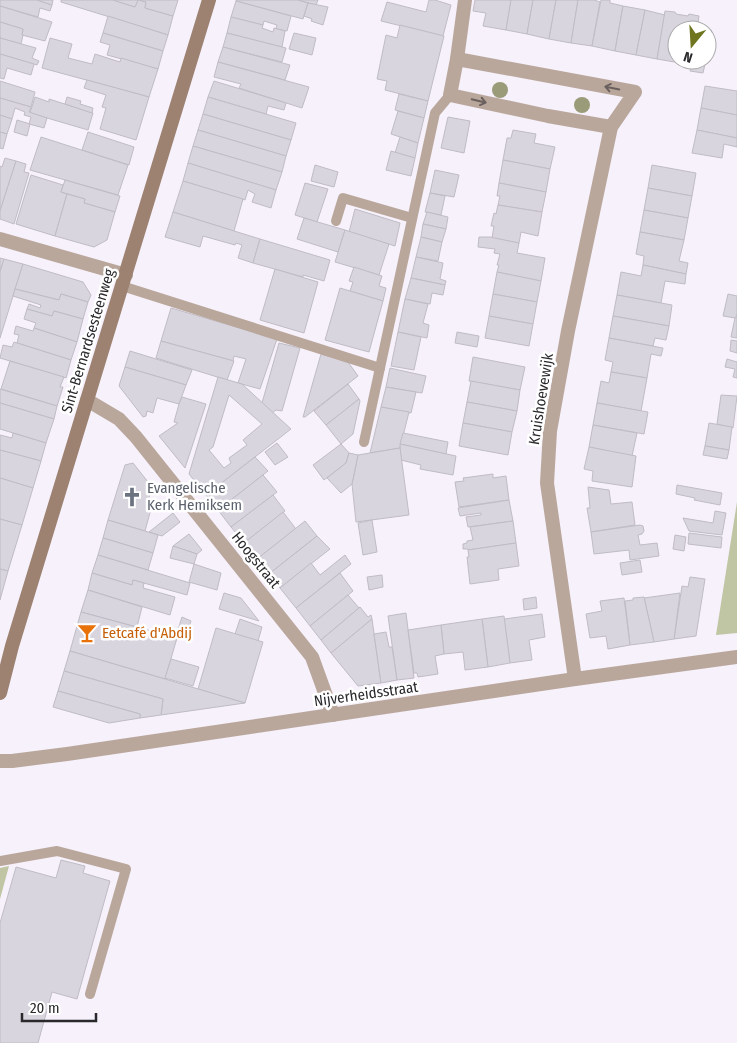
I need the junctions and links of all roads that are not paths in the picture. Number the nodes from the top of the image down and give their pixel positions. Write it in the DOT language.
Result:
graph roads {
  1 [pos="209,0"];
  2 [pos="465,0"];
  3 [pos="457,59"];
  4 [pos="450,95"];
  5 [pos="611,127"];
  6 [pos="412,218"];
  7 [pos="336,221"];
  8 [pos="0,239"];
  9 [pos="124,280"];
  10 [pos="380,368"];
  11 [pos="87,400"];
  12 [pos="364,442"];
  13 [pos="737,657"];
  14 [pos="575,679"];
  15 [pos="0,693"];
  16 [pos="333,716"];
  17 [pos="0,761"];
  18 [pos="0,861"];
  19 [pos="90,994"];
  1 -- 9 [label="main road, Sint-Bernardsesteenweg"];
  2 -- 3 [label="street"];
  3 -- 4 [label="street"];
  5 -- 3 [label="street, Kruishoevewijk, one-way"];
  4 -- 5 [label="street, one-way"];
  4 -- 6 [label="lane"];
  5 -- 14 [label="street, Kruishoevewijk"];
  6 -- 7 [label="lane"];
  6 -- 10 [label="lane"];
  8 -- 9 [label="street"];
  9 -- 10 [label="lane"];
  9 -- 11 [label="main road, Sint-Bernardsesteenweg"];
  10 -- 12 [label="lane"];
  11 -- 15 [label="main road, Sint-Bernardsesteenweg"];
  11 -- 16 [label="street, Hoogstraat"];
  13 -- 14 [label="street, Nijverheidsstraat"];
  14 -- 16 [label="street, Nijverheidsstraat"];
  16 -- 17 [label="street, Nijverheidsstraat"];
  18 -- 19 [label="lane"];
}
